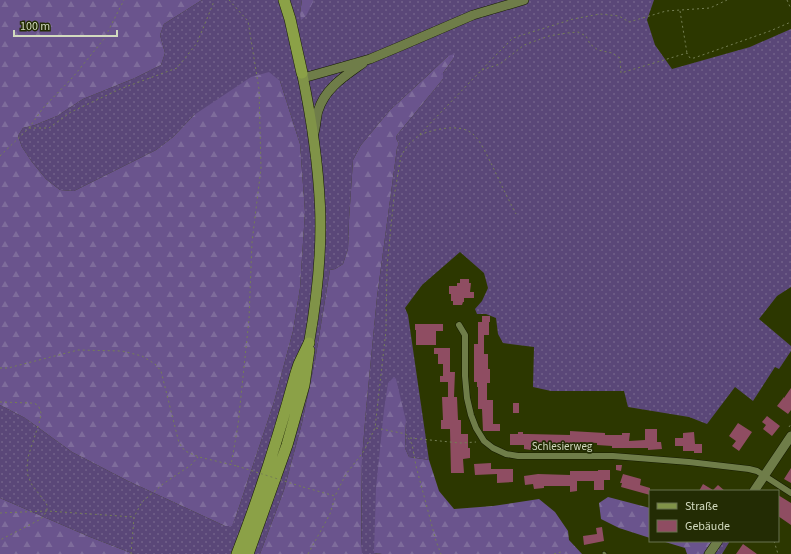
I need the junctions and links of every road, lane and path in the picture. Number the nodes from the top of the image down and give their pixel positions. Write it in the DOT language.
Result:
graph roads {
  1 [pos="124,0"];
  2 [pos="213,0"];
  3 [pos="229,0"];
  4 [pos="284,0"];
  5 [pos="524,0"];
  6 [pos="727,0"];
  7 [pos="787,0"];
  8 [pos="791,9"];
  9 [pos="680,10"];
  10 [pos="791,22"];
  11 [pos="687,54"];
  12 [pos="370,58"];
  13 [pos="480,71"];
  14 [pos="302,75"];
  15 [pos="29,128"];
  16 [pos="419,135"];
  17 [pos="313,140"];
  18 [pos="0,156"];
  19 [pos="516,214"];
  20 [pos="459,325"];
  21 [pos="309,343"];
  22 [pos="0,368"];
  23 [pos="0,402"];
  24 [pos="375,428"];
  25 [pos="791,436"];
  26 [pos="409,438"];
  27 [pos="484,441"];
  28 [pos="199,457"];
  29 [pos="231,465"];
  30 [pos="764,476"];
  31 [pos="755,490"];
  32 [pos="791,493"];
  33 [pos="335,496"];
  34 [pos="47,511"];
  35 [pos="0,513"];
  36 [pos="134,517"];
  37 [pos="0,540"];
  38 [pos="717,542"];
  39 [pos="774,542"];
  40 [pos="561,552"];
  41 [pos="131,554"];
  42 [pos="237,554"];
  43 [pos="248,554"];
  44 [pos="308,554"];
  45 [pos="441,554"];
  46 [pos="554,554"];
  47 [pos="709,554"];
  48 [pos="778,554"];
  1 -- 15 [label="path"];
  2 -- 15 [label="path"];
  3 -- 29 [label="path"];
  4 -- 14 [label="highway"];
  5 -- 12 [label="main road"];
  6 -- 9 [label="path"];
  7 -- 8 [label="path"];
  9 -- 11 [label="path"];
  9 -- 13 [label="path"];
  10 -- 11 [label="path"];
  11 -- 13 [label="path"];
  12 -- 14 [label="main road"];
  12 -- 17 [label="main road"];
  13 -- 16 [label="path"];
  14 -- 17 [label="main road"];
  15 -- 18 [label="path"];
  16 -- 19 [label="path"];
  16 -- 24 [label="path"];
  17 -- 21 [label="main road"];
  20 -- 27 [label="street, Schlesierweg"];
  21 -- 42 [label="highway"];
  21 -- 43 [label="highway"];
  22 -- 28 [label="path"];
  23 -- 34 [label="path"];
  24 -- 26 [label="path"];
  24 -- 33 [label="path"];
  25 -- 30 [label="main road"];
  26 -- 27 [label="path"];
  26 -- 45 [label="path"];
  27 -- 30 [label="street, Schlesierweg"];
  28 -- 29 [label="path"];
  28 -- 36 [label="path"];
  29 -- 33 [label="path, bridge"];
  30 -- 31 [label="main road"];
  30 -- 32 [label="street, Schlesierweg"];
  33 -- 44 [label="path"];
  34 -- 35 [label="path"];
  34 -- 36 [label="path"];
  34 -- 37 [label="path"];
  36 -- 41 [label="path"];
  38 -- 47 [label="main road"];
  39 -- 48 [label="path"];
  40 -- 46 [label="path"];
}
